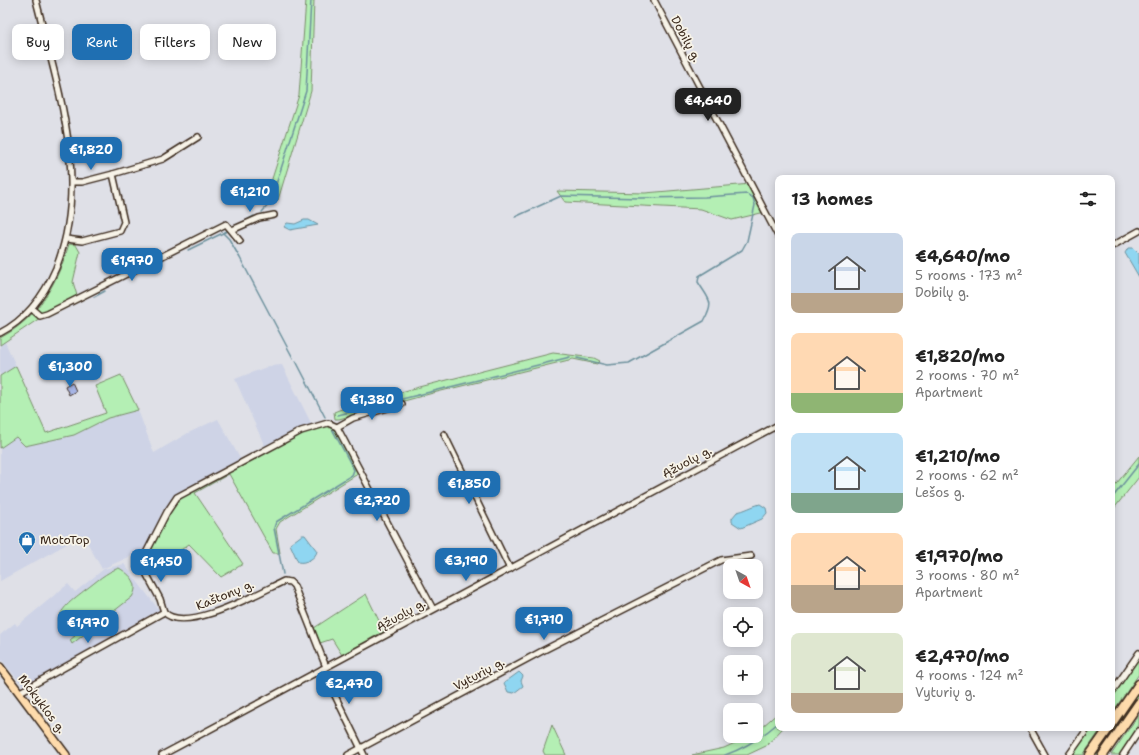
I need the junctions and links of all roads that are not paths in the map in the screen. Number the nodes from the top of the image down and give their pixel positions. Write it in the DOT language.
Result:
graph roads {
  1 [pos="36,0"];
  2 [pos="654,0"];
  3 [pos="198,137"];
  4 [pos="113,174"];
  5 [pos="72,182"];
  6 [pos="274,215"];
  7 [pos="232,230"];
  8 [pos="775,230"];
  9 [pos="1139,231"];
  10 [pos="66,239"];
  11 [pos="240,241"];
  12 [pos="1115,244"];
  13 [pos="32,309"];
  14 [pos="0,334"];
  15 [pos="402,404"];
  16 [pos="337,426"];
  17 [pos="775,427"];
  18 [pos="444,434"];
  19 [pos="751,556"];
  20 [pos="510,569"];
  21 [pos="433,609"];
  22 [pos="164,612"];
  23 [pos="1139,653"];
  24 [pos="0,667"];
  25 [pos="324,668"];
  26 [pos="1139,684"];
  27 [pos="1115,688"];
  28 [pos="20,692"];
  29 [pos="1139,703"];
  30 [pos="1115,719"];
  31 [pos="1032,731"];
  32 [pos="1086,731"];
  33 [pos="1107,731"];
  34 [pos="1139,731"];
  35 [pos="361,748"];
  36 [pos="66,755"];
  37 [pos="162,755"];
  38 [pos="348,755"];
  39 [pos="364,755"];
  40 [pos="1045,755"];
  41 [pos="1069,755"];
  42 [pos="1090,755"];
  43 [pos="1103,755"];
  44 [pos="1123,755"];
  1 -- 5 [label="street"];
  2 -- 8 [label="street, Dobilų g."];
  3 -- 4 [label="street"];
  4 -- 5 [label="street"];
  4 -- 10 [label="street"];
  5 -- 10 [label="street"];
  6 -- 7 [label="street"];
  7 -- 11 [label="street"];
  7 -- 13 [label="street"];
  9 -- 12 [label="street"];
  10 -- 13 [label="street"];
  13 -- 14 [label="street"];
  15 -- 16 [label="street"];
  16 -- 21 [label="street"];
  16 -- 22 [label="street"];
  17 -- 20 [label="street, Ąžuolų g."];
  18 -- 20 [label="street"];
  19 -- 35 [label="street, Vyturių g."];
  20 -- 21 [label="street, Ąžuolų g."];
  21 -- 25 [label="street, Ąžuolų g."];
  22 -- 25 [label="street, Kaštonų g."];
  22 -- 28 [label="street"];
  23 -- 27 [label="street"];
  24 -- 28 [label="main road, Mokyklos g."];
  25 -- 35 [label="street"];
  25 -- 37 [label="street, Ąžuolų g."];
  26 -- 30 [label="highway"];
  28 -- 36 [label="main road, Mokyklos g."];
  29 -- 43 [label="highway"];
  31 -- 40 [label="street"];
  32 -- 41 [label="street"];
  33 -- 42 [label="highway"];
  34 -- 44 [label="street"];
  35 -- 38 [label="street, Vyturių g."];
  35 -- 39 [label="street"];
}
